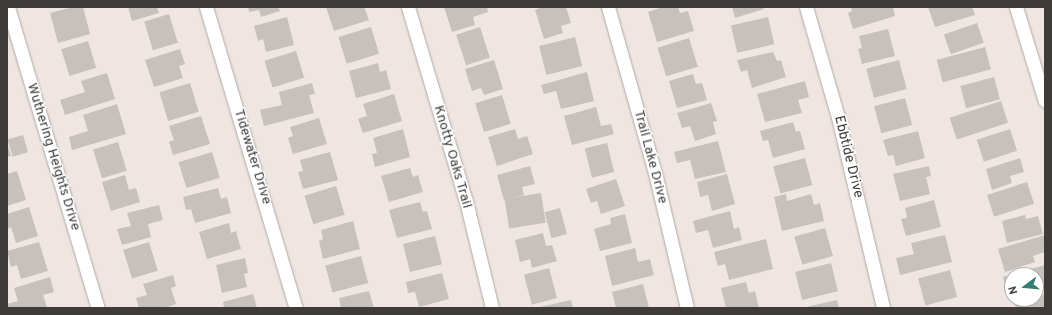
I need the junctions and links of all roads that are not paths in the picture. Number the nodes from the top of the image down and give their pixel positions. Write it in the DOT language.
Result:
graph roads {
  1 [pos="8,7"];
  2 [pos="206,7"];
  3 [pos="408,7"];
  4 [pos="608,7"];
  5 [pos="806,7"];
  6 [pos="1016,7"];
  7 [pos="1045,101"];
  8 [pos="98,308"];
  9 [pos="296,308"];
  10 [pos="492,308"];
  11 [pos="687,308"];
  12 [pos="883,308"];
  1 -- 8 [label="street, Wuthering Heights Drive"];
  2 -- 9 [label="street, Tidewater Drive"];
  3 -- 10 [label="street, Knotty Oaks Trail"];
  4 -- 11 [label="street, Trail Lake Drive"];
  5 -- 12 [label="street, Ebbtide Drive"];
  6 -- 7 [label="street"];
}
